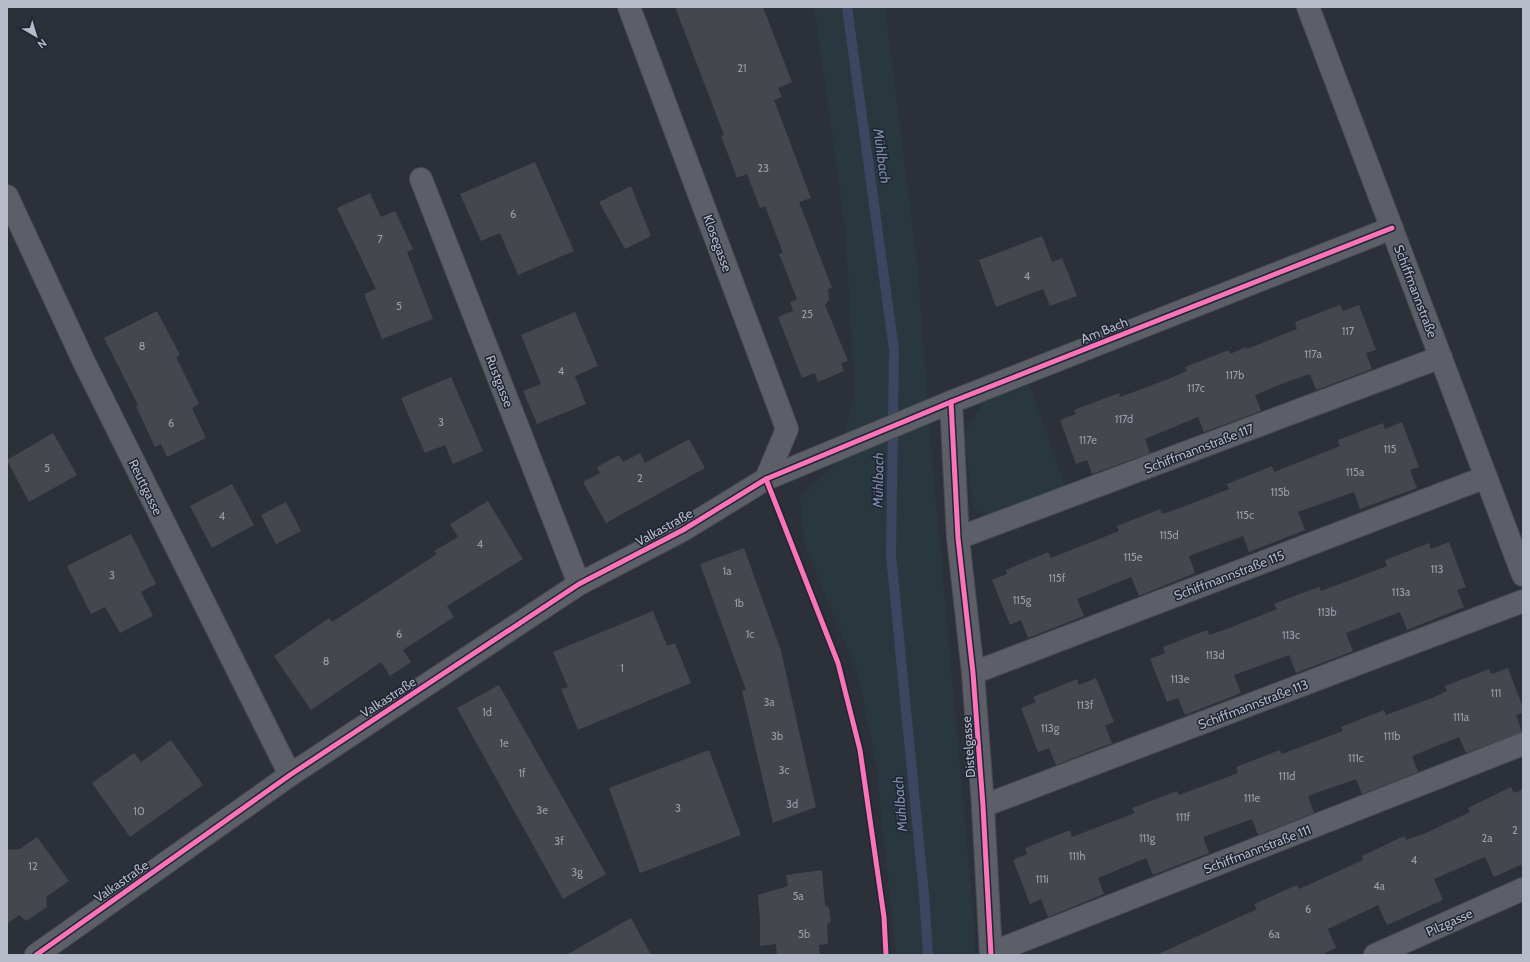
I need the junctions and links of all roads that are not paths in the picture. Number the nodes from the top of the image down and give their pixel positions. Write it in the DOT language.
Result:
graph roads {
  1 [pos="629,7"];
  2 [pos="1308,7"];
  3 [pos="421,178"];
  4 [pos="7,196"];
  5 [pos="1392,228"];
  6 [pos="1441,357"];
  7 [pos="951,402"];
  8 [pos="872,435"];
  9 [pos="1486,477"];
  10 [pos="766,479"];
  11 [pos="958,538"];
  12 [pos="1523,575"];
  13 [pos="579,584"];
  14 [pos="1523,601"];
  15 [pos="973,673"];
  16 [pos="1523,744"];
  17 [pos="290,775"];
  18 [pos="983,806"];
  19 [pos="1523,889"];
  20 [pos="991,954"];
  21 [pos="36,955"];
  22 [pos="1375,955"];
  1 -- 10 [label="street, Klosegasse"];
  2 -- 5 [label="street, Schiffmannstraße"];
  3 -- 13 [label="street, Rustgasse"];
  4 -- 17 [label="street, Reuttgasse"];
  5 -- 6 [label="street, Schiffmannstraße"];
  5 -- 7 [label="street, Am Bach"];
  6 -- 9 [label="street, Schiffmannstraße"];
  6 -- 11 [label="street, Schiffmannstraße 117"];
  7 -- 8 [label="street, Am Bach"];
  7 -- 11 [label="street"];
  8 -- 10 [label="street, Valkastraße"];
  9 -- 12 [label="street, Schiffmannstraße"];
  9 -- 15 [label="street, Schiffmannstraße 115"];
  10 -- 13 [label="street, Valkastraße"];
  11 -- 15 [label="street, Distelgasse"];
  13 -- 17 [label="street, Valkastraße"];
  14 -- 18 [label="street, Schiffmannstraße 113"];
  15 -- 18 [label="street, Distelgasse"];
  16 -- 20 [label="street, Schiffmannstraße 111"];
  17 -- 21 [label="street, Valkastraße"];
  18 -- 20 [label="street, Distelgasse"];
  19 -- 22 [label="street, Pilzgasse"];
}
